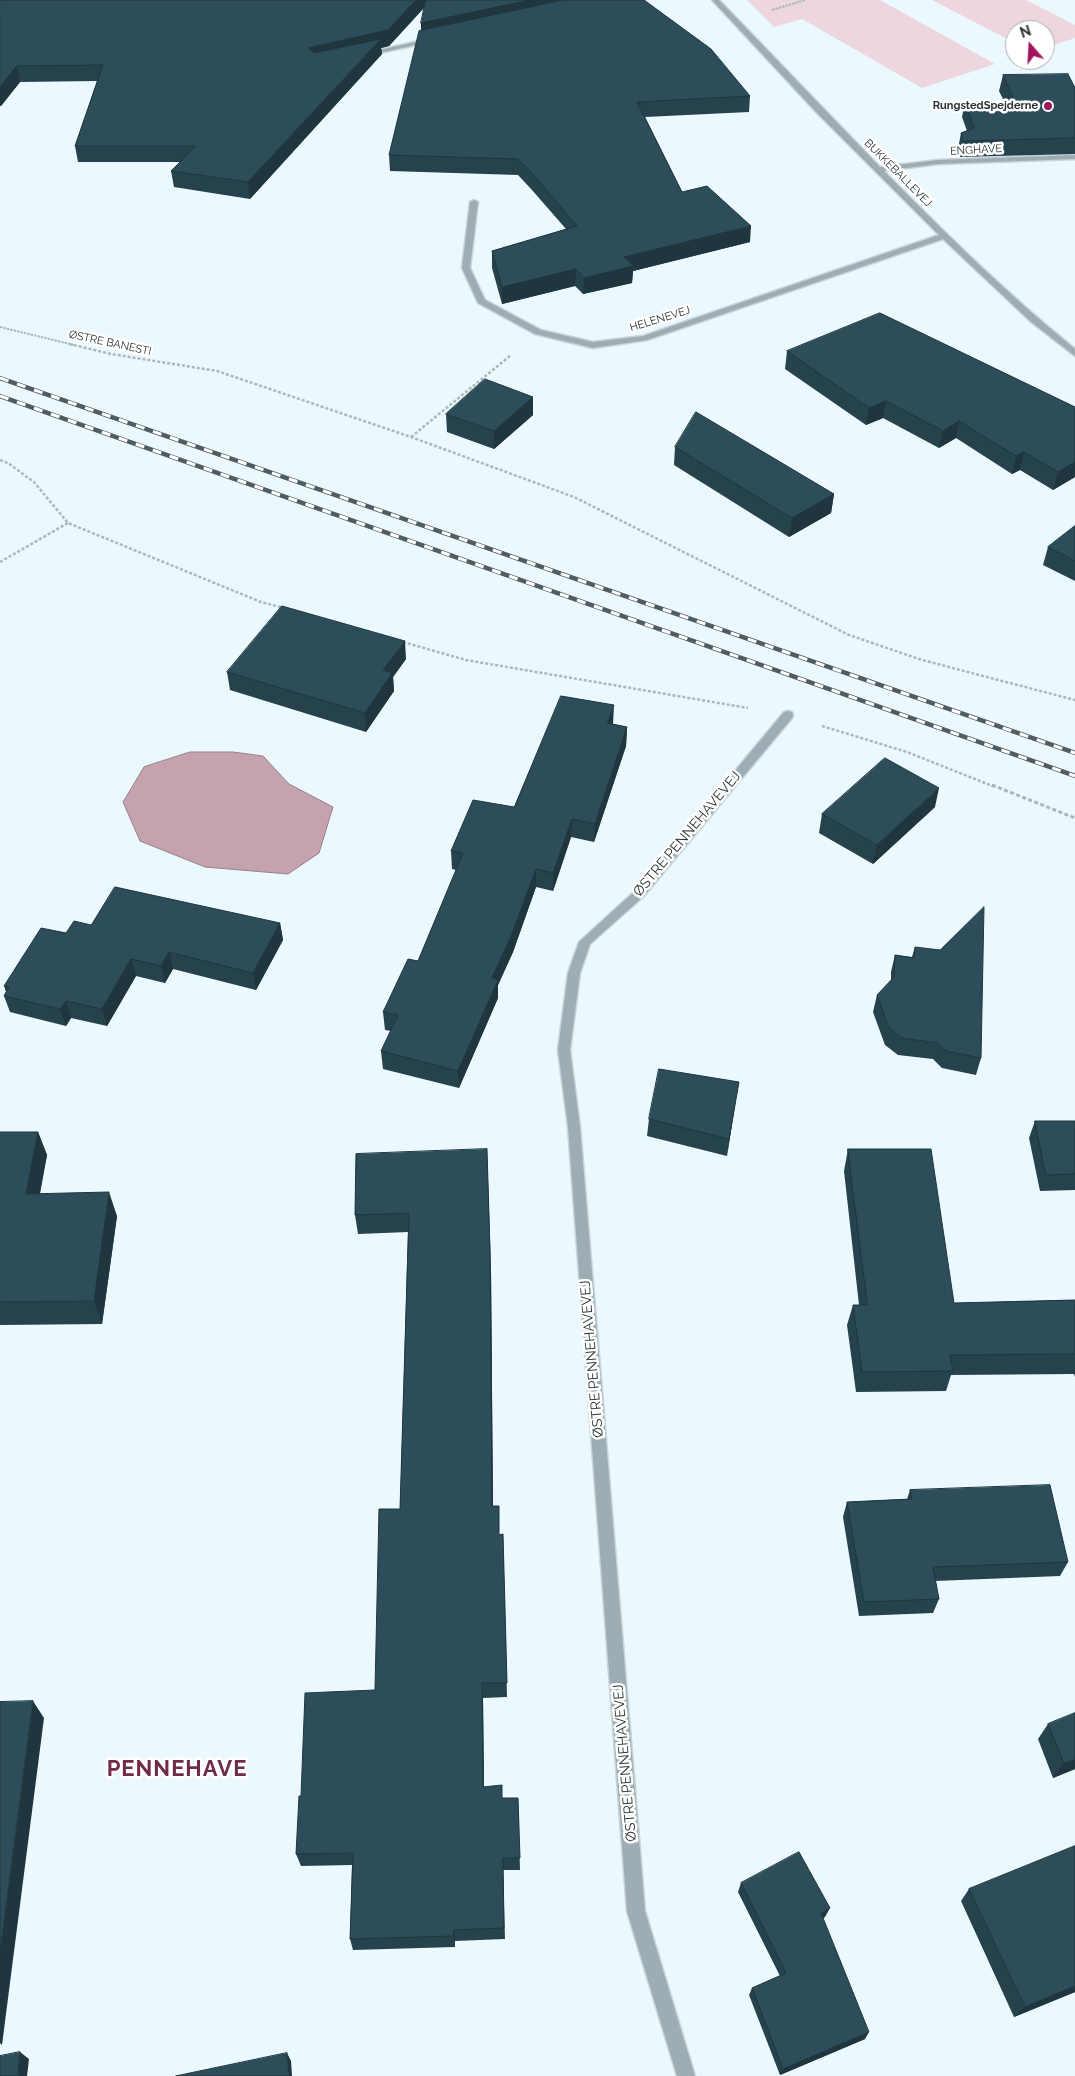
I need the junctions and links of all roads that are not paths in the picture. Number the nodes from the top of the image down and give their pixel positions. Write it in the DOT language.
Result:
graph roads {
  1 [pos="715,0"];
  2 [pos="440,39"];
  3 [pos="353,57"];
  4 [pos="1075,156"];
  5 [pos="879,169"];
  6 [pos="474,202"];
  7 [pos="944,236"];
  8 [pos="1075,353"];
  9 [pos="788,715"];
  10 [pos="686,2076"];
  1 -- 5 [label="street, BUKKEBALLEVEJ"];
  2 -- 3 [label="street"];
  4 -- 5 [label="street, ENGHAVE"];
  5 -- 7 [label="street, BUKKEBALLEVEJ"];
  6 -- 7 [label="street, HELENEVEJ"];
  7 -- 8 [label="street, BUKKEBALLEVEJ"];
  9 -- 10 [label="street, ØSTRE PENNEHAVEVEJ"];
}
